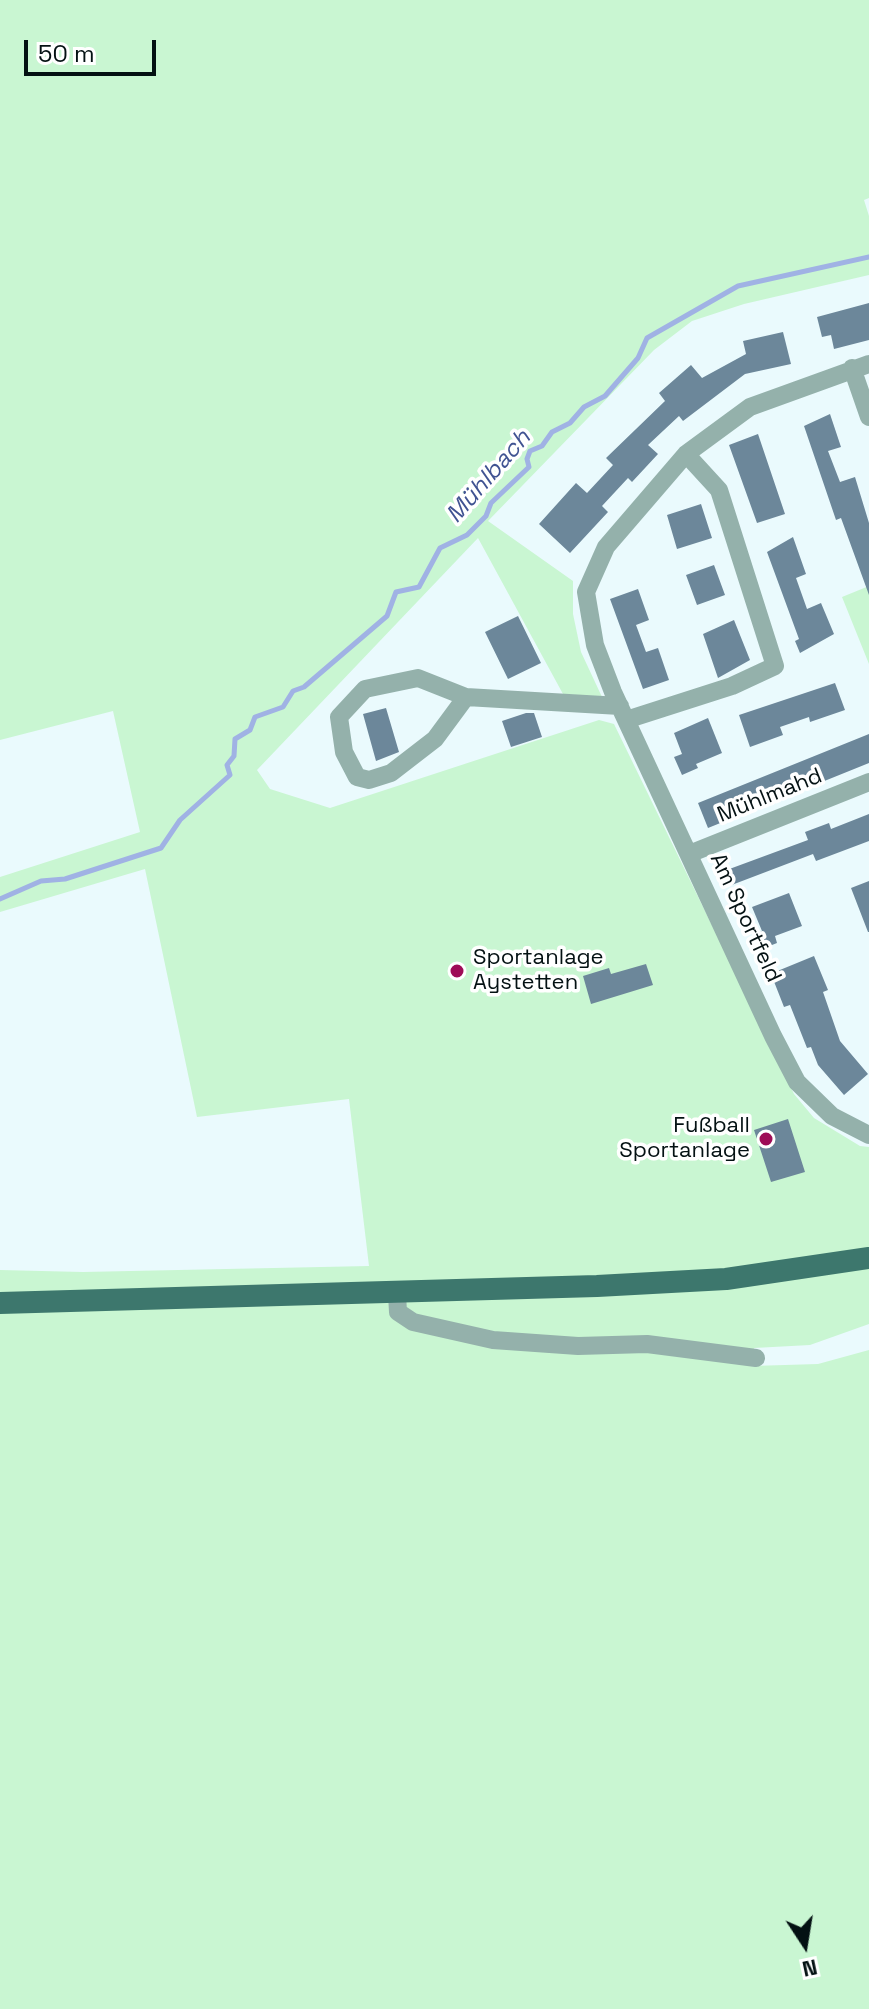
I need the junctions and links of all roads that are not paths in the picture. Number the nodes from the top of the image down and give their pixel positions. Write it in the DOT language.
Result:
graph roads {
  1 [pos="860,366"];
  2 [pos="869,417"];
  3 [pos="686,454"];
  4 [pos="466,697"];
  5 [pos="620,706"];
  6 [pos="869,782"];
  7 [pos="689,854"];
  8 [pos="869,1135"];
  9 [pos="869,1258"];
  10 [pos="397,1294"];
  11 [pos="0,1303"];
  12 [pos="756,1358"];
  1 -- 2 [label="street"];
  1 -- 3 [label="street, Am Sportfeld"];
  3 -- 5 [label="street, Am Sportfeld"];
  3 -- 5 [label="street"];
  4 -- 4 [label="street"];
  4 -- 5 [label="street"];
  5 -- 7 [label="street, Am Sportfeld"];
  6 -- 7 [label="street, Mühlmahd"];
  7 -- 8 [label="street, Am Sportfeld"];
  9 -- 10 [label="main road"];
  10 -- 11 [label="main road"];
  10 -- 12 [label="street"];
}
